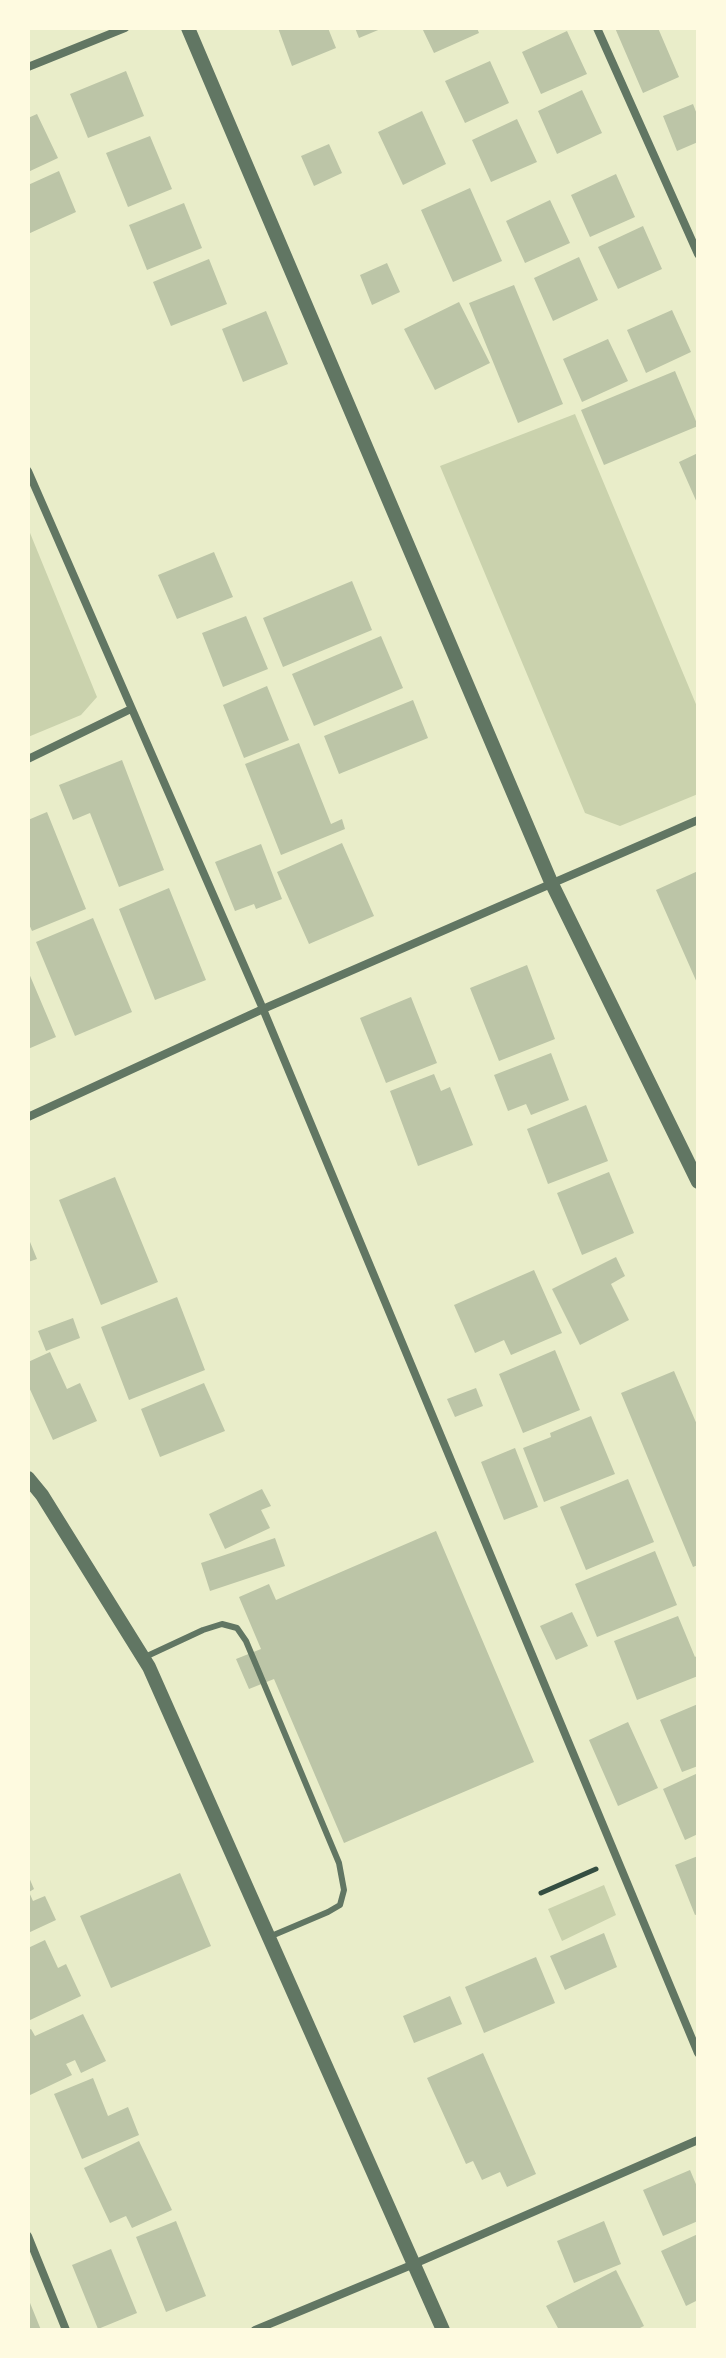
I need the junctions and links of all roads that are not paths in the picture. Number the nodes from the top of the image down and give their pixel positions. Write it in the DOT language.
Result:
graph roads {
  1 [pos="125,28"];
  2 [pos="188,28"];
  3 [pos="597,28"];
  4 [pos="28,67"];
  5 [pos="698,254"];
  6 [pos="28,471"];
  7 [pos="131,709"];
  8 [pos="28,759"];
  9 [pos="698,820"];
  10 [pos="551,882"];
  11 [pos="263,1009"];
  12 [pos="28,1117"];
  13 [pos="697,1177"];
  14 [pos="28,1478"];
  15 [pos="143,1658"];
  16 [pos="269,1937"];
  17 [pos="698,2053"];
  18 [pos="698,2140"];
  19 [pos="28,2236"];
  20 [pos="414,2264"];
  21 [pos="66,2330"];
  22 [pos="255,2330"];
  23 [pos="443,2330"];
  1 -- 4 [label="street"];
  2 -- 10 [label="street"];
  3 -- 5 [label="street"];
  6 -- 7 [label="street"];
  7 -- 8 [label="street"];
  7 -- 11 [label="street"];
  9 -- 10 [label="street"];
  10 -- 11 [label="street"];
  10 -- 13 [label="street"];
  11 -- 12 [label="street"];
  11 -- 17 [label="street"];
  14 -- 15 [label="street"];
  15 -- 16 [label="street"];
  15 -- 16 [label="lane"];
  16 -- 20 [label="street"];
  18 -- 20 [label="street"];
  19 -- 21 [label="street"];
  20 -- 22 [label="street"];
  20 -- 23 [label="street"];
}
